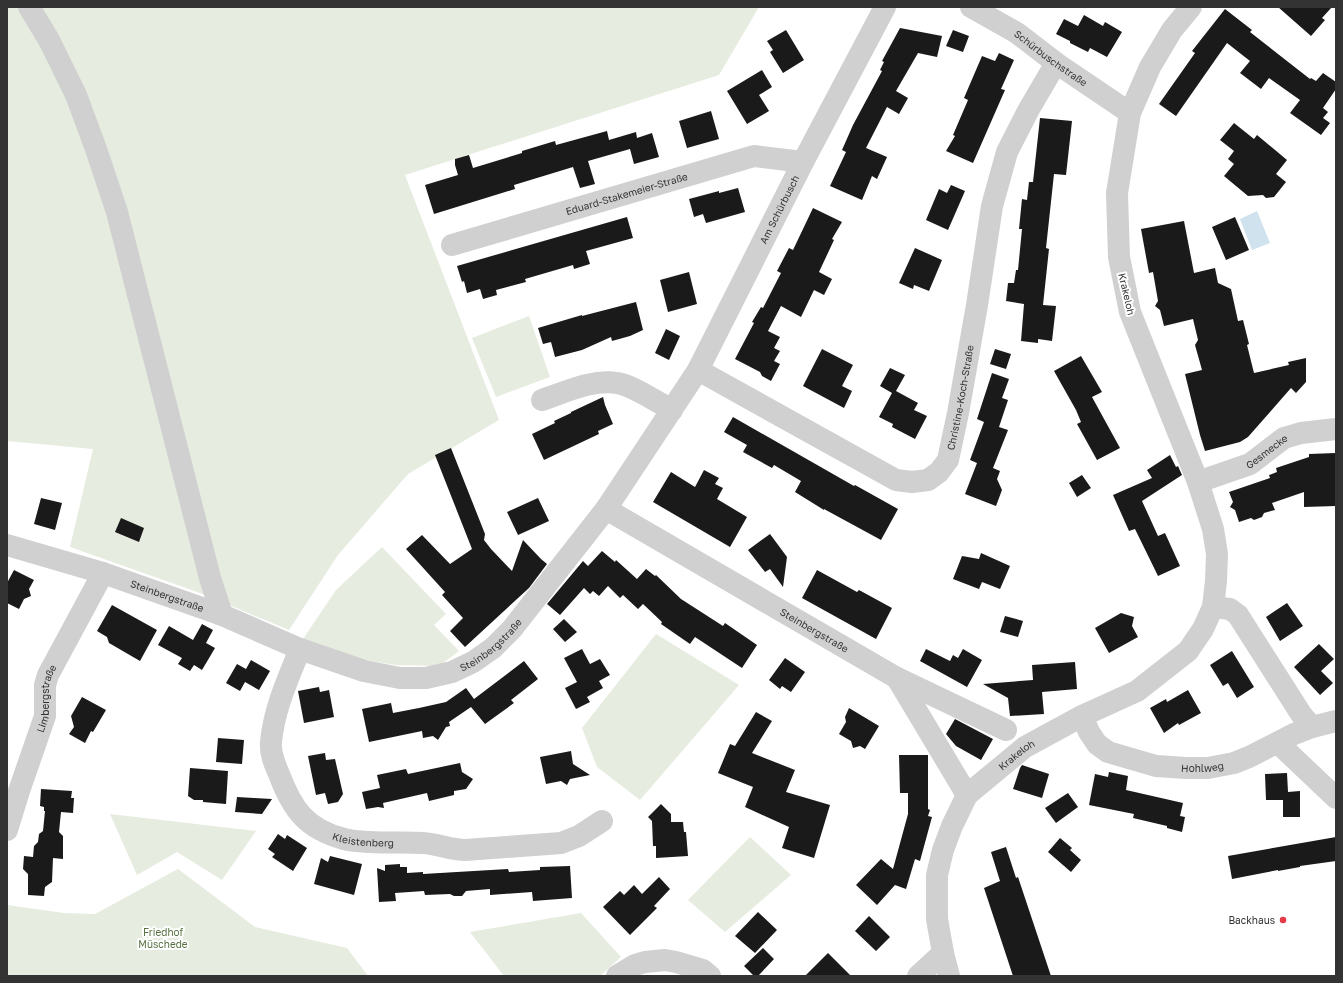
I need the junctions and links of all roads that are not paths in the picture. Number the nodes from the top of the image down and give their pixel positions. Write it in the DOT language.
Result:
graph roads {
  1 [pos="29,7"];
  2 [pos="885,7"];
  3 [pos="971,7"];
  4 [pos="1191,7"];
  5 [pos="1056,63"];
  6 [pos="1130,113"];
  7 [pos="802,162"];
  8 [pos="452,244"];
  9 [pos="698,370"];
  10 [pos="542,400"];
  11 [pos="672,410"];
  12 [pos="1336,429"];
  13 [pos="1198,482"];
  14 [pos="606,509"];
  15 [pos="7,545"];
  16 [pos="103,573"];
  17 [pos="1213,607"];
  18 [pos="222,615"];
  19 [pos="300,649"];
  20 [pos="897,678"];
  21 [pos="1082,716"];
  22 [pos="1336,721"];
  23 [pos="1312,727"];
  24 [pos="1006,730"];
  25 [pos="1278,743"];
  26 [pos="967,795"];
  27 [pos="1336,798"];
  28 [pos="602,821"];
  29 [pos="7,830"];
  30 [pos="943,953"];
  31 [pos="617,976"];
  32 [pos="710,976"];
  33 [pos="918,976"];
  34 [pos="949,976"];
  1 -- 18 [label="street"];
  2 -- 7 [label="street, Am Schürbusch"];
  3 -- 5 [label="street, Schürbuschstraße"];
  4 -- 6 [label="street, Krakeloh"];
  5 -- 6 [label="street, Schürbuschstraße"];
  5 -- 9 [label="street, Christine-Koch-Straße"];
  6 -- 13 [label="street, Krakeloh"];
  7 -- 8 [label="street, Eduard-Stakemeier-Straße"];
  7 -- 9 [label="street, Am Schürbusch"];
  9 -- 11 [label="street, Am Schürbusch"];
  10 -- 11 [label="street"];
  11 -- 14 [label="street, Am Schürbusch"];
  12 -- 13 [label="street, Gesmecke"];
  13 -- 17 [label="street, Krakeloh"];
  14 -- 19 [label="street, Steinbergstraße"];
  14 -- 20 [label="street, Steinbergstraße"];
  15 -- 16 [label="street, Steinbergstraße"];
  16 -- 18 [label="street, Steinbergstraße"];
  16 -- 29 [label="street, Limbergstraße"];
  17 -- 21 [label="street, Krakeloh"];
  17 -- 23 [label="street"];
  18 -- 19 [label="street, Steinbergstraße"];
  19 -- 28 [label="street, Kleistenberg"];
  20 -- 24 [label="street, Steinbergstraße"];
  20 -- 26 [label="street, Steinbergstraße"];
  21 -- 25 [label="street, Hohlweg"];
  21 -- 26 [label="street, Krakeloh"];
  22 -- 23 [label="street, Hohlweg"];
  23 -- 25 [label="street, Hohlweg"];
  25 -- 27 [label="street"];
  26 -- 30 [label="street, Krakeloh"];
  30 -- 33 [label="street"];
  30 -- 34 [label="street, Krakeloh"];
  31 -- 32 [label="street"];
}
